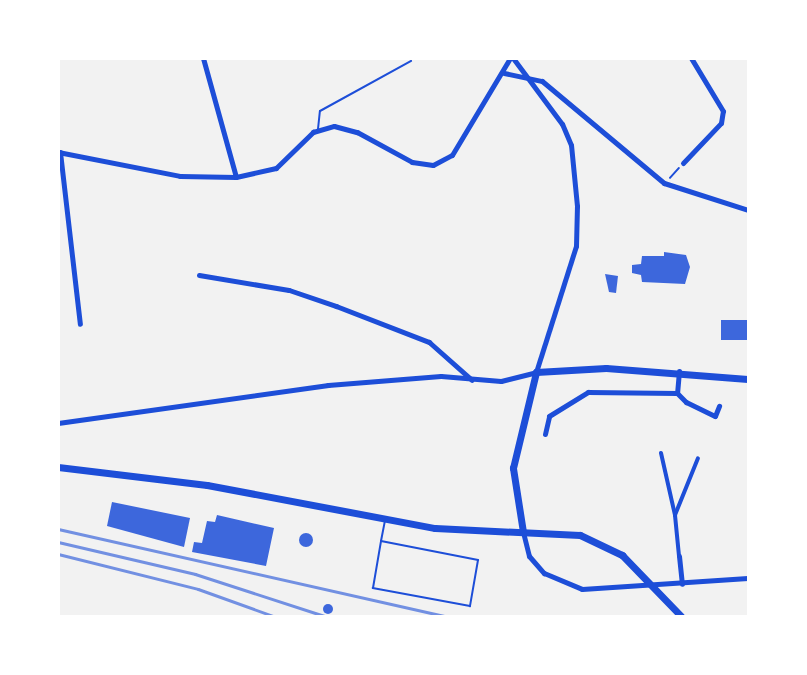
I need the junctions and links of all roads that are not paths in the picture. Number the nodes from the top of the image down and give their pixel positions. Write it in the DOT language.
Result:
graph roads {
  1 [pos="203,58"];
  2 [pos="512,58"];
  3 [pos="691,58"];
  4 [pos="411,61"];
  5 [pos="504,73"];
  6 [pos="532,78"];
  7 [pos="318,129"];
  8 [pos="59,152"];
  9 [pos="683,163"];
  10 [pos="236,177"];
  11 [pos="748,210"];
  12 [pos="199,275"];
  13 [pos="80,324"];
  14 [pos="678,371"];
  15 [pos="536,372"];
  16 [pos="748,379"];
  17 [pos="472,380"];
  18 [pos="677,393"];
  19 [pos="718,406"];
  20 [pos="58,423"];
  21 [pos="545,434"];
  22 [pos="661,453"];
  23 [pos="698,458"];
  24 [pos="58,466"];
  25 [pos="675,515"];
  26 [pos="385,520"];
  27 [pos="523,532"];
  28 [pos="381,541"];
  29 [pos="679,556"];
  30 [pos="748,578"];
  31 [pos="682,584"];
  32 [pos="681,616"];
  1 -- 10 [label="street"];
  2 -- 5 [label="street"];
  2 -- 6 [label="street"];
  3 -- 9 [label="street"];
  4 -- 7 [label="lane"];
  5 -- 6 [label="street"];
  5 -- 7 [label="street"];
  6 -- 11 [label="street"];
  6 -- 15 [label="street"];
  7 -- 10 [label="street"];
  8 -- 10 [label="street"];
  8 -- 13 [label="street"];
  12 -- 17 [label="street"];
  14 -- 15 [label="main road"];
  14 -- 16 [label="main road"];
  14 -- 18 [label="street"];
  15 -- 17 [label="street"];
  15 -- 27 [label="main road"];
  17 -- 20 [label="street"];
  18 -- 19 [label="street"];
  18 -- 21 [label="street"];
  22 -- 25 [label="street"];
  23 -- 25 [label="street"];
  24 -- 26 [label="main road"];
  25 -- 29 [label="street"];
  26 -- 27 [label="main road"];
  26 -- 28 [label="lane"];
  27 -- 31 [label="street"];
  27 -- 32 [label="main road"];
  28 -- 28 [label="lane"];
  29 -- 31 [label="street"];
  30 -- 31 [label="street"];
}
